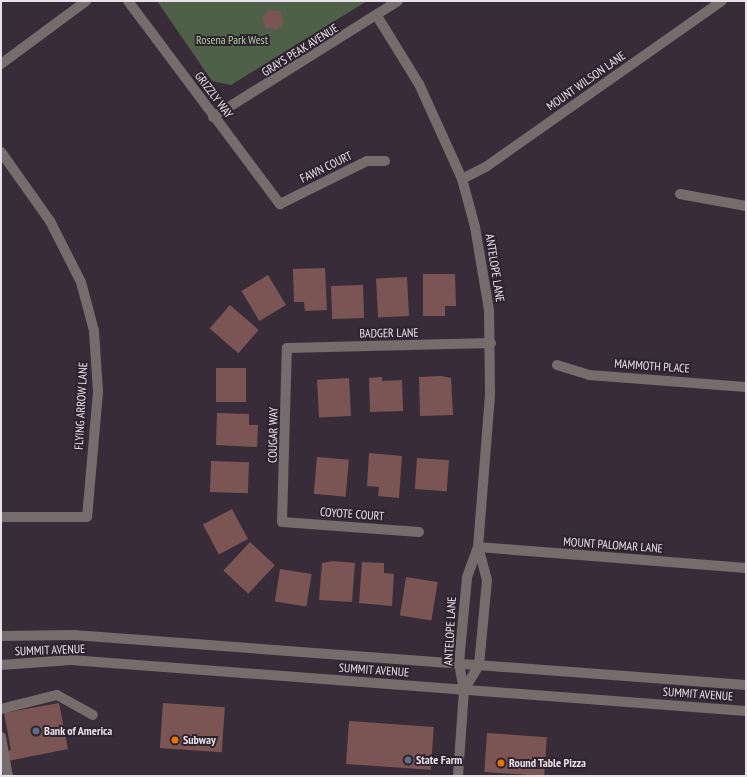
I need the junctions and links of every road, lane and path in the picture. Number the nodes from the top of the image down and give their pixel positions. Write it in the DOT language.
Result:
graph roads {
  1 [pos="86,1"];
  2 [pos="128,1"];
  3 [pos="398,1"];
  4 [pos="722,1"];
  5 [pos="377,16"];
  6 [pos="1,64"];
  7 [pos="214,117"];
  8 [pos="1,152"];
  9 [pos="386,161"];
  10 [pos="462,179"];
  11 [pos="680,194"];
  12 [pos="280,204"];
  13 [pos="746,206"];
  14 [pos="491,343"];
  15 [pos="287,348"];
  16 [pos="557,365"];
  17 [pos="746,386"];
  18 [pos="1,517"];
  19 [pos="282,522"];
  20 [pos="419,532"];
  21 [pos="478,547"];
  22 [pos="746,568"];
  23 [pos="1,636"];
  24 [pos="459,663"];
  25 [pos="1,665"];
  26 [pos="479,665"];
  27 [pos="746,684"];
  28 [pos="464,690"];
  29 [pos="1,709"];
  30 [pos="746,711"];
  31 [pos="93,715"];
  32 [pos="1,737"];
  33 [pos="8,776"];
  34 [pos="458,776"];
  1 -- 6 [label="street"];
  2 -- 7 [label="street, GRIZZLY WAY"];
  3 -- 5 [label="street, GRAYS PEAK AVENUE"];
  4 -- 10 [label="street, MOUNT WILSON LANE"];
  5 -- 7 [label="street, GRAYS PEAK AVENUE"];
  5 -- 10 [label="street, ANTELOPE LANE"];
  7 -- 12 [label="street, GRIZZLY WAY"];
  8 -- 18 [label="street, FLYING ARROW LANE"];
  9 -- 12 [label="street, FAWN COURT"];
  10 -- 14 [label="street, ANTELOPE LANE"];
  11 -- 13 [label="street"];
  14 -- 15 [label="street, BADGER LANE"];
  14 -- 21 [label="street, ANTELOPE LANE"];
  15 -- 19 [label="street, COUGAR WAY"];
  16 -- 17 [label="street, MAMMOTH PLACE"];
  19 -- 20 [label="street, COYOTE COURT"];
  21 -- 22 [label="street, MOUNT PALOMAR LANE"];
  21 -- 24 [label="street, ANTELOPE LANE"];
  21 -- 26 [label="street, ANTELOPE LANE"];
  23 -- 24 [label="street, SUMMIT AVENUE"];
  24 -- 26 [label="street, SUMMIT AVENUE"];
  24 -- 28 [label="street, ANTELOPE LANE"];
  25 -- 28 [label="street, SUMMIT AVENUE"];
  26 -- 27 [label="street, SUMMIT AVENUE"];
  26 -- 28 [label="street, ANTELOPE LANE"];
  28 -- 30 [label="street, SUMMIT AVENUE"];
  28 -- 34 [label="street"];
  29 -- 31 [label="street"];
  32 -- 33 [label="street"];
}
